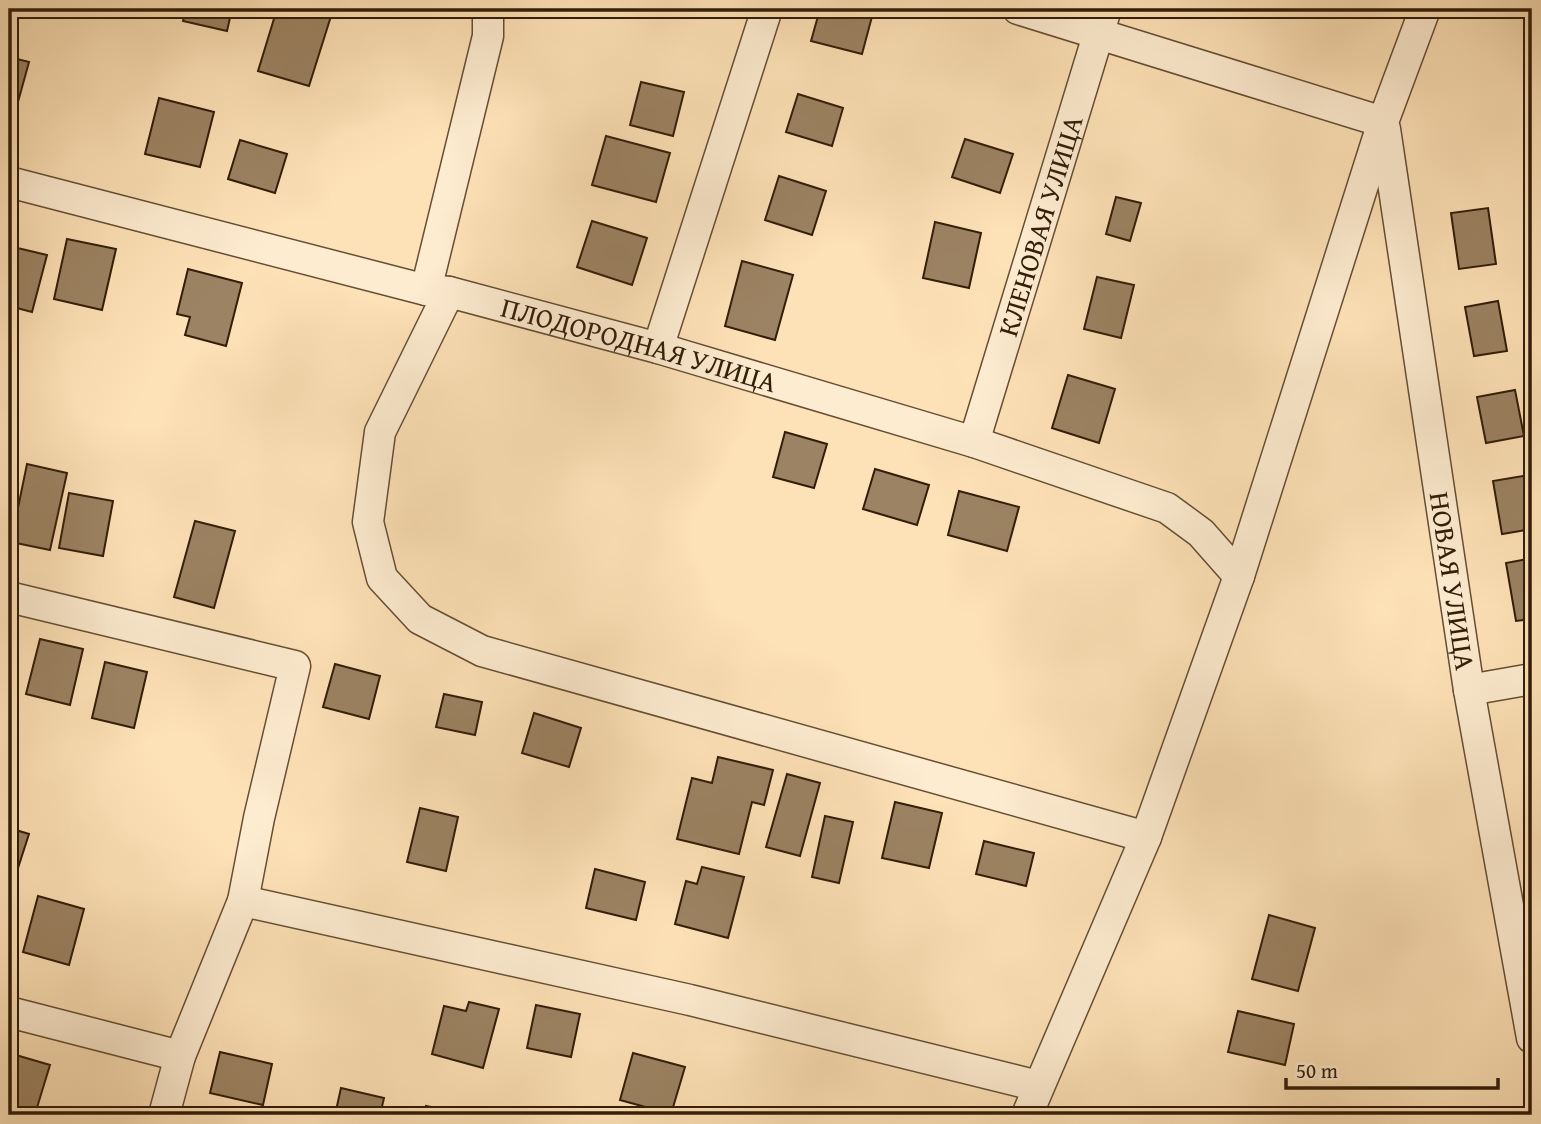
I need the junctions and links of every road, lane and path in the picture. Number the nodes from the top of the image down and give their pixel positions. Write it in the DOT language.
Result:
graph roads {
  1 [pos="488,9"];
  2 [pos="767,9"];
  3 [pos="1018,9"];
  4 [pos="1425,9"];
  5 [pos="1101,21"];
  6 [pos="1383,122"];
  7 [pos="9,182"];
  8 [pos="438,291"];
  9 [pos="658,348"];
  10 [pos="974,442"];
  11 [pos="1239,576"];
  12 [pos="9,597"];
  13 [pos="1532,679"];
  14 [pos="1469,690"];
  15 [pos="1146,837"];
  16 [pos="243,901"];
  17 [pos="9,1012"];
  18 [pos="1532,1038"];
  19 [pos="180,1056"];
  20 [pos="1038,1086"];
  21 [pos="164,1115"];
  22 [pos="1027,1115"];
  1 -- 8 [label="street"];
  2 -- 9 [label="street"];
  3 -- 5 [label="street"];
  4 -- 6 [label="street"];
  5 -- 6 [label="street"];
  5 -- 10 [label="street, КЛЕНОВАЯ УЛИЦА"];
  6 -- 11 [label="street"];
  6 -- 14 [label="street, НОВАЯ УЛИЦА"];
  7 -- 8 [label="street, ПЛОДОРОДНАЯ УЛИЦА"];
  8 -- 9 [label="street, ПЛОДОРОДНАЯ УЛИЦА"];
  8 -- 15 [label="street"];
  9 -- 10 [label="street, ПЛОДОРОДНАЯ УЛИЦА"];
  10 -- 11 [label="street, ПЛОДОРОДНАЯ УЛИЦА"];
  11 -- 15 [label="street"];
  12 -- 16 [label="street"];
  13 -- 14 [label="street"];
  14 -- 18 [label="street, НОВАЯ УЛИЦА"];
  15 -- 20 [label="street"];
  16 -- 19 [label="street"];
  16 -- 20 [label="street"];
  17 -- 19 [label="street"];
  19 -- 21 [label="street"];
  20 -- 22 [label="street"];
}
